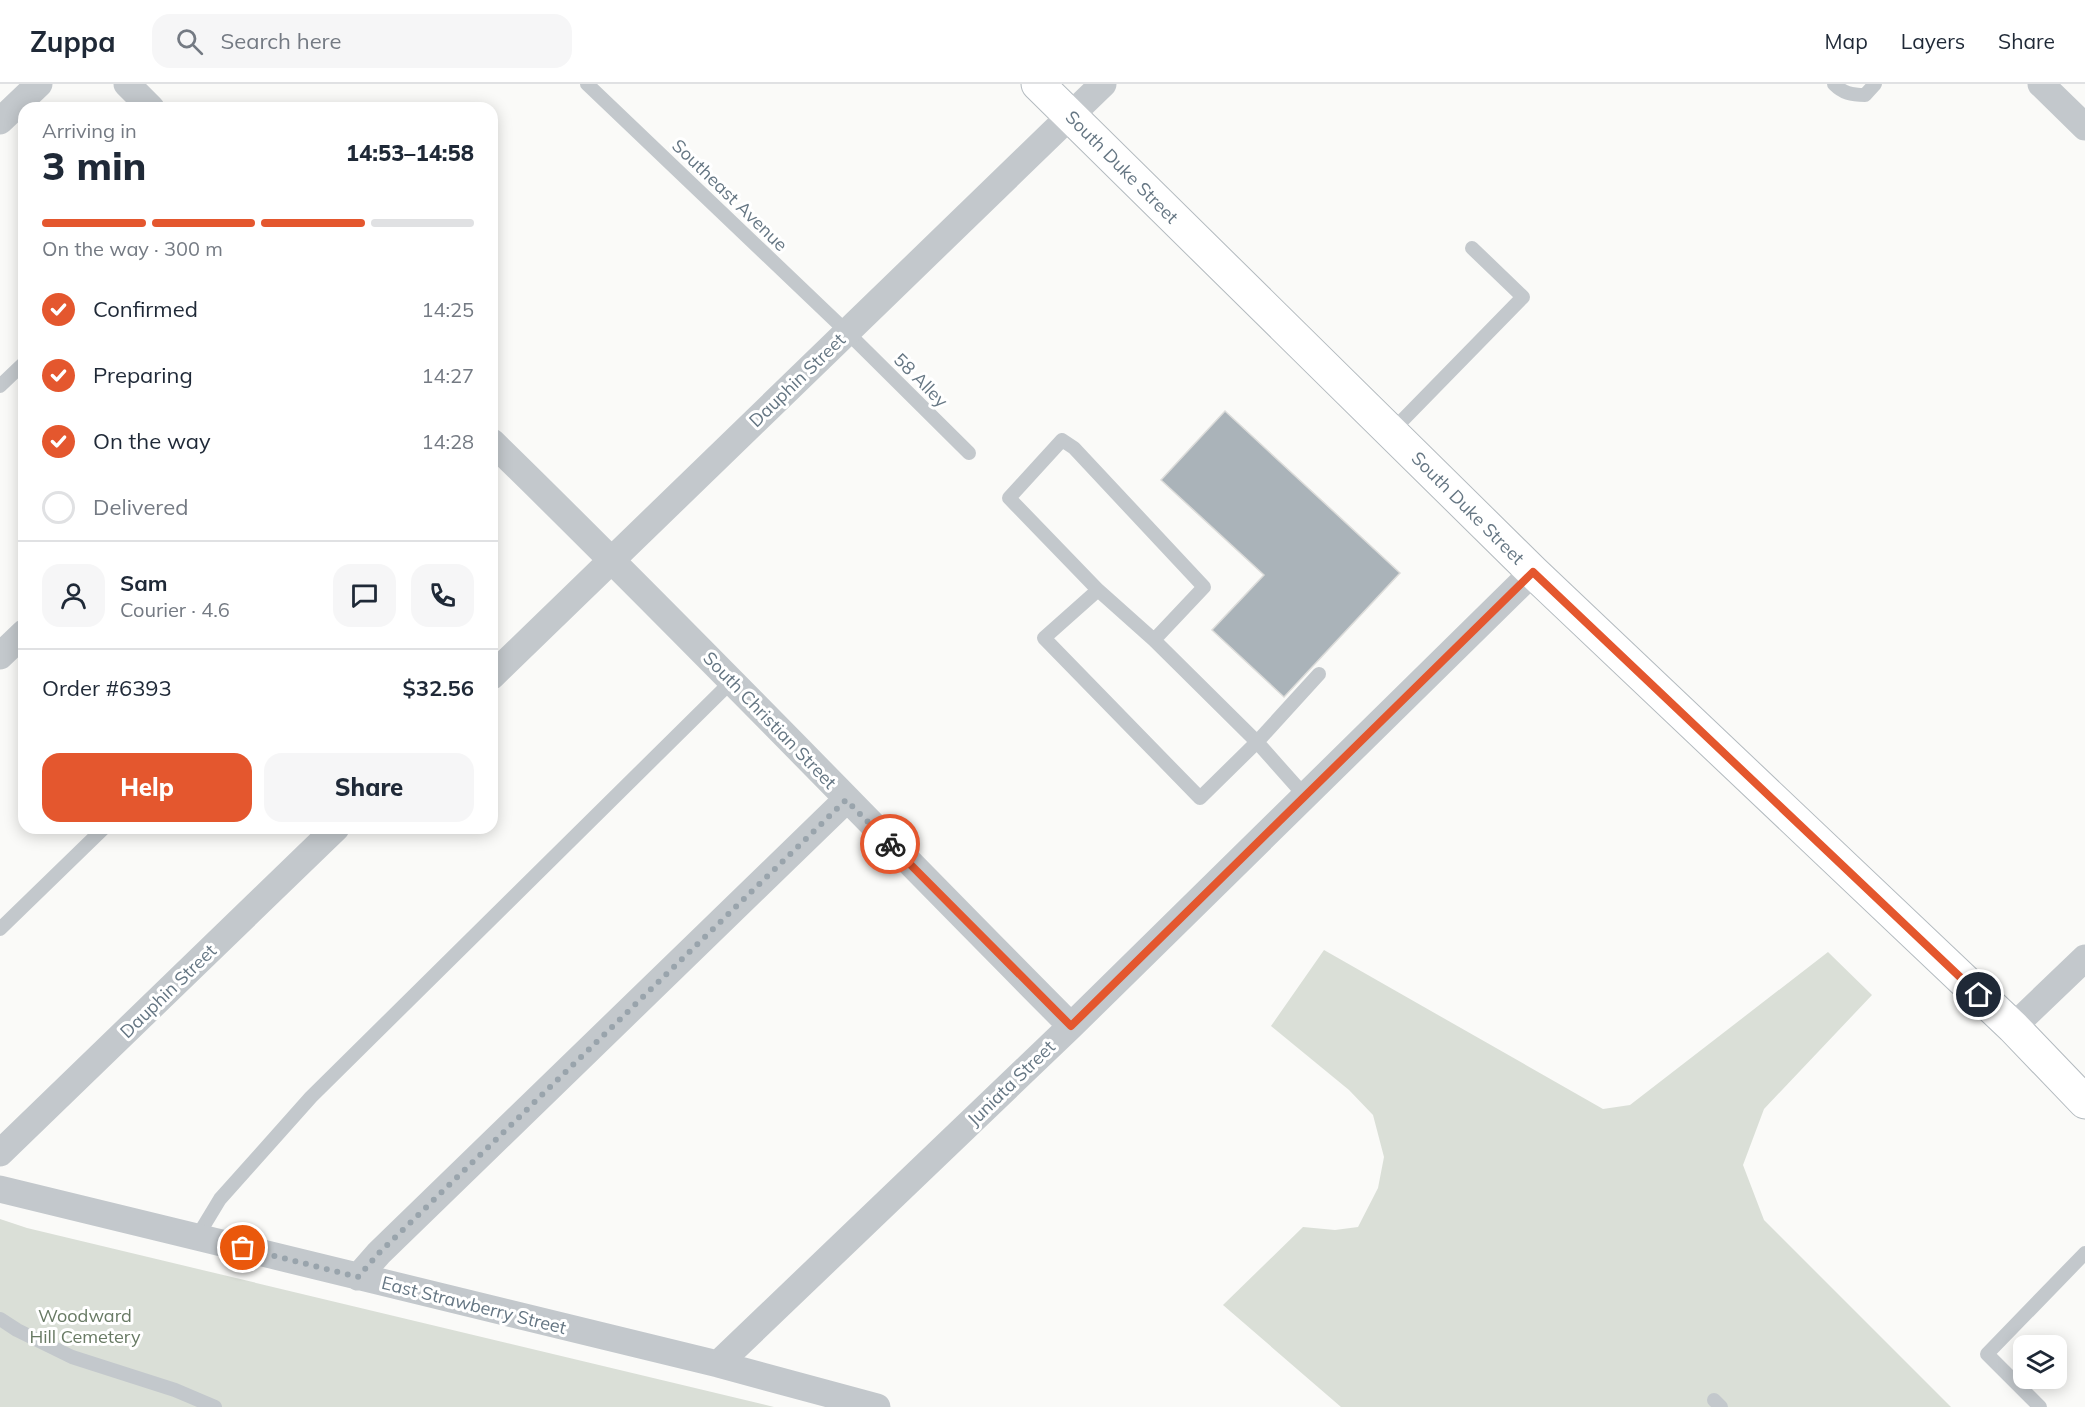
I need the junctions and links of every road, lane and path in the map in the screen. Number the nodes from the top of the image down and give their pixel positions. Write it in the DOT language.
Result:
graph roads {
  1 [pos="39,84"];
  2 [pos="127,84"];
  3 [pos="587,84"];
  4 [pos="1038,84"];
  5 [pos="1103,84"];
  6 [pos="1834,84"];
  7 [pos="1875,84"];
  8 [pos="2041,84"];
  9 [pos="21,102"];
  10 [pos="145,102"];
  11 [pos="18,104"];
  12 [pos="1070,116"];
  13 [pos="0,122"];
  14 [pos="2085,127"];
  15 [pos="1472,248"];
  16 [pos="848,332"];
  17 [pos="18,369"];
  18 [pos="0,386"];
  19 [pos="1391,432"];
  20 [pos="498,451"];
  21 [pos="969,453"];
  22 [pos="612,560"];
  23 [pos="1533,572"];
  24 [pos="1098,590"];
  25 [pos="18,639"];
  26 [pos="1154,639"];
  27 [pos="0,656"];
  28 [pos="498,670"];
  29 [pos="1319,674"];
  30 [pos="732,681"];
  31 [pos="1257,742"];
  32 [pos="1305,796"];
  33 [pos="846,800"];
  34 [pos="98,834"];
  35 [pos="330,834"];
  36 [pos="0,929"];
  37 [pos="2085,958"];
  38 [pos="1071,1026"];
  39 [pos="2013,1027"];
  40 [pos="2085,1102"];
  41 [pos="0,1153"];
  42 [pos="0,1189"];
  43 [pos="197,1237"];
  44 [pos="2085,1253"];
  45 [pos="358,1277"];
  46 [pos="0,1319"];
  47 [pos="718,1364"];
  48 [pos="215,1407"];
  49 [pos="878,1407"];
  50 [pos="2040,1407"];
  1 -- 9 [label="street"];
  2 -- 10 [label="street"];
  3 -- 16 [label="lane, Southeast Avenue"];
  4 -- 12 [label="main road, South Duke Street"];
  5 -- 12 [label="street, Dauphin Street"];
  6 -- 7 [label="lane"];
  8 -- 14 [label="street"];
  11 -- 13 [label="street"];
  12 -- 16 [label="street, Dauphin Street"];
  12 -- 19 [label="main road, South Duke Street"];
  15 -- 19 [label="lane"];
  16 -- 21 [label="lane, 58 Alley"];
  16 -- 22 [label="street, Dauphin Street"];
  17 -- 18 [label="lane"];
  19 -- 23 [label="main road, South Duke Street"];
  20 -- 22 [label="street, South Christian Street"];
  22 -- 28 [label="street, Dauphin Street"];
  22 -- 30 [label="street, South Christian Street"];
  23 -- 32 [label="street, Juniata Street"];
  23 -- 39 [label="main road, South Duke Street"];
  24 -- 26 [label="lane"];
  24 -- 26 [label="lane"];
  24 -- 31 [label="lane"];
  25 -- 27 [label="street"];
  26 -- 31 [label="lane"];
  29 -- 31 [label="lane"];
  30 -- 33 [label="street, South Christian Street"];
  30 -- 43 [label="lane"];
  31 -- 32 [label="lane"];
  32 -- 38 [label="street, Juniata Street"];
  33 -- 38 [label="street, South Christian Street"];
  33 -- 45 [label="street"];
  34 -- 36 [label="lane"];
  35 -- 41 [label="street, Dauphin Street"];
  37 -- 39 [label="street"];
  38 -- 47 [label="street, Juniata Street"];
  39 -- 40 [label="main road, South Duke Street"];
  42 -- 43 [label="street, East Strawberry Street"];
  43 -- 45 [label="street, East Strawberry Street"];
  44 -- 50 [label="lane"];
  45 -- 47 [label="street, East Strawberry Street"];
  46 -- 48 [label="lane"];
  47 -- 49 [label="street, East Strawberry Street"];
}
